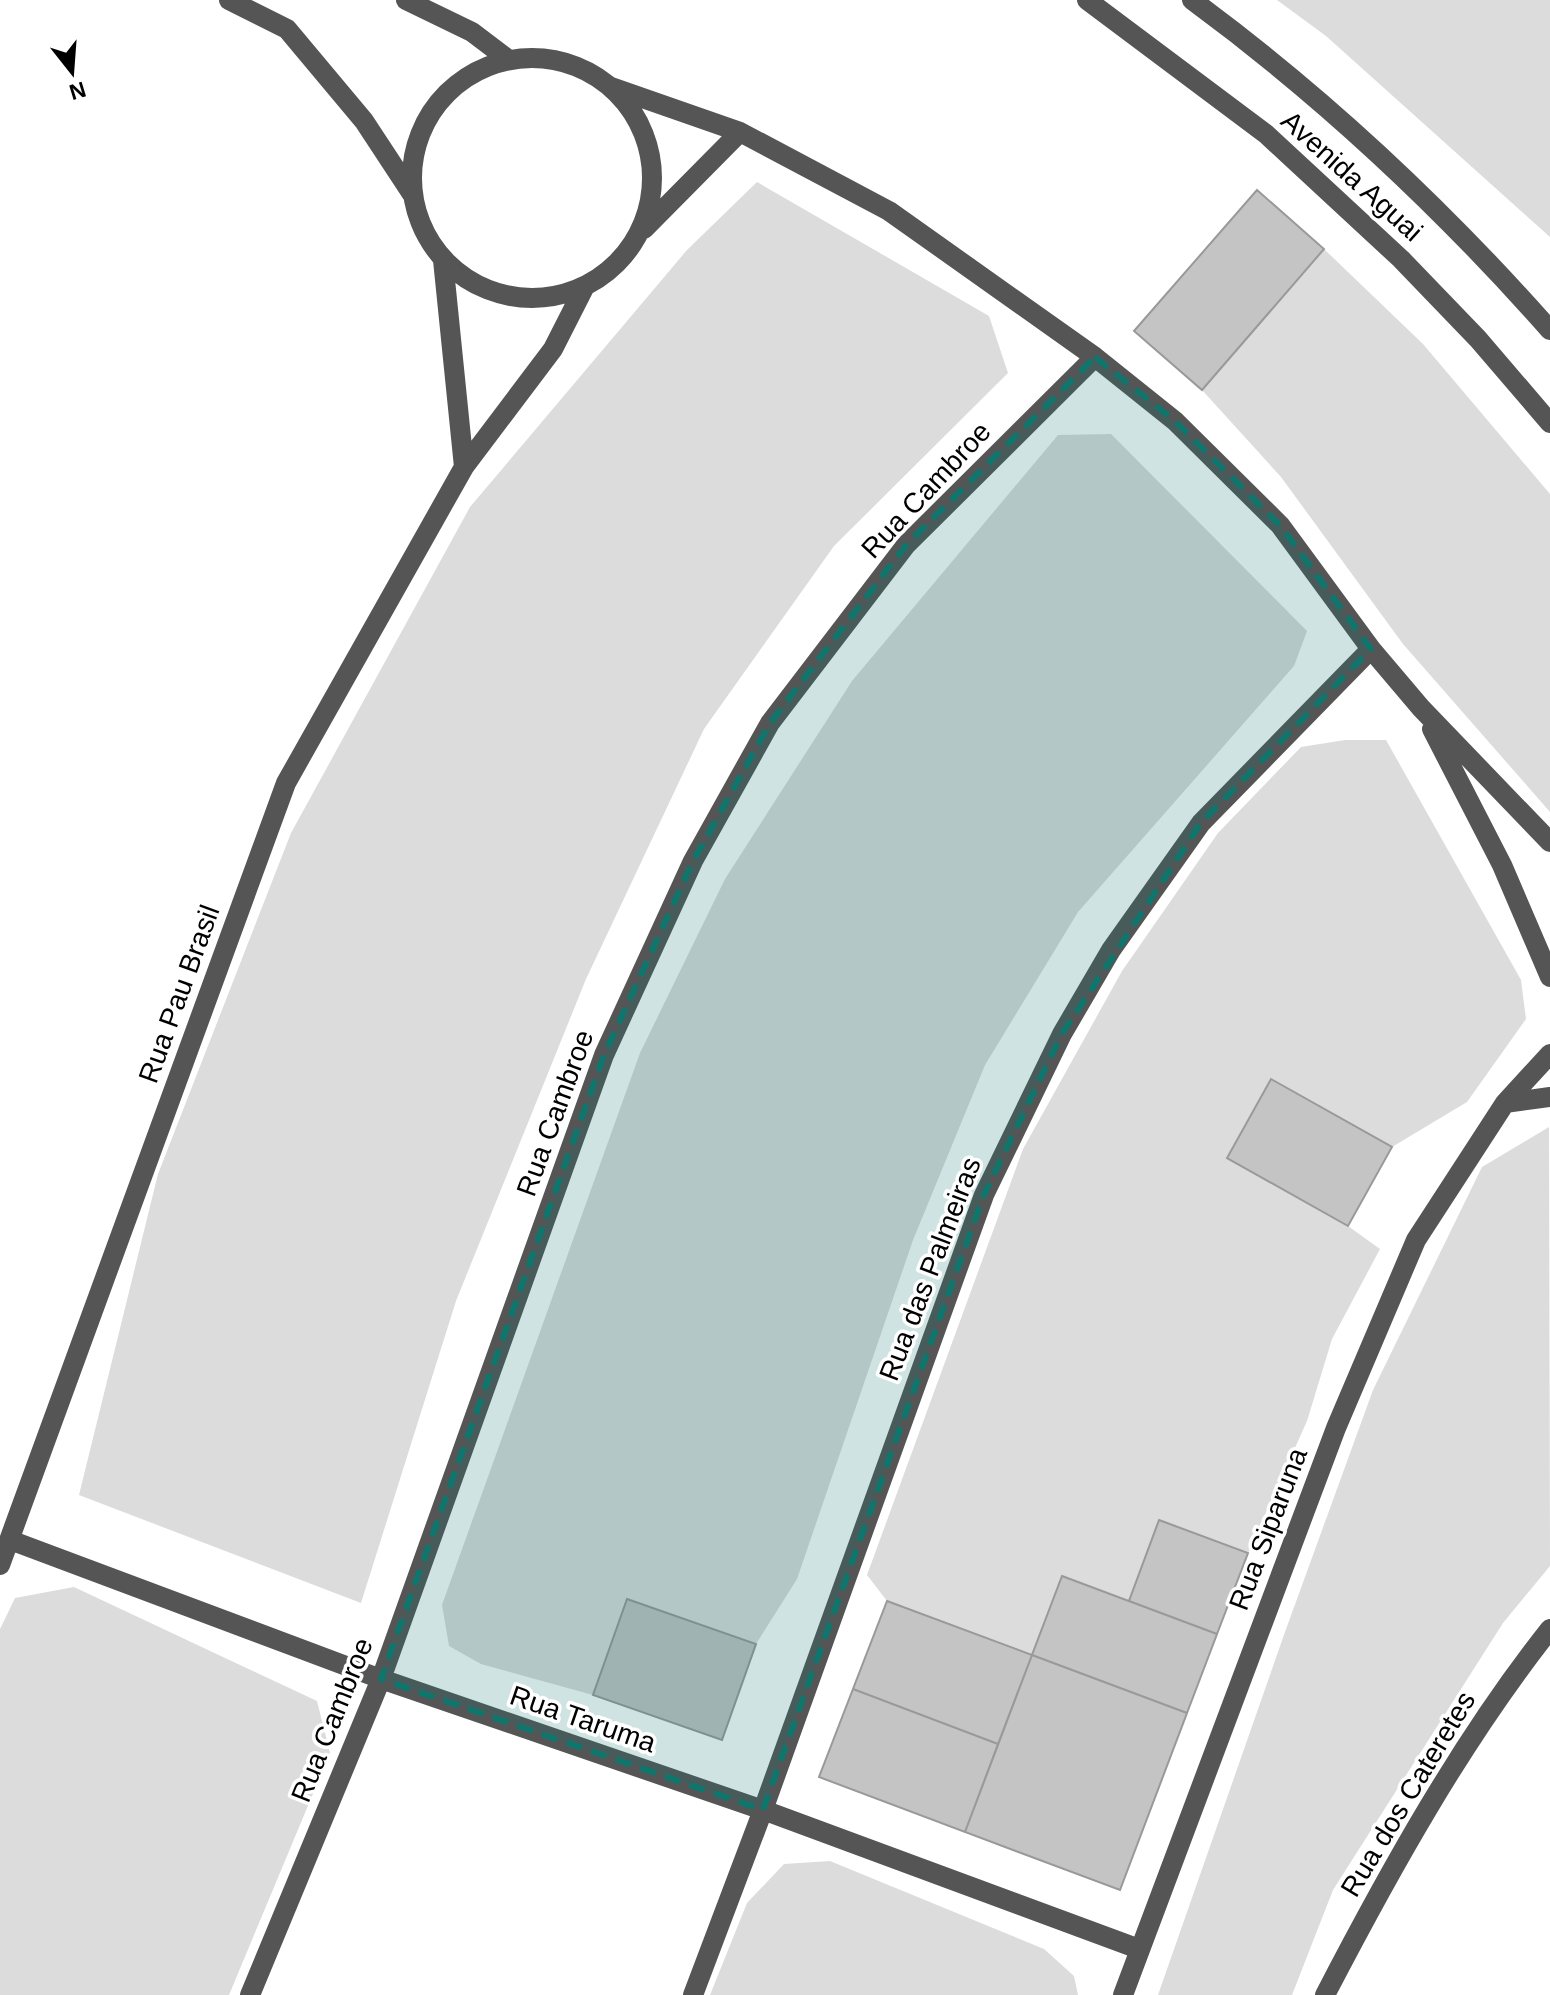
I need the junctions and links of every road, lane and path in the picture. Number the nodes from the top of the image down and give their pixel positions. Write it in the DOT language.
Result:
graph roads {
  1 [pos="229,0"];
  2 [pos="406,0"];
  3 [pos="1087,0"];
  4 [pos="1192,0"];
  5 [pos="509,60"];
  6 [pos="611,87"];
  7 [pos="740,132"];
  8 [pos="413,196"];
  9 [pos="641,232"];
  10 [pos="443,260"];
  11 [pos="584,288"];
  12 [pos="1550,330"];
  13 [pos="1095,357"];
  14 [pos="1550,423"];
  15 [pos="464,467"];
  16 [pos="1371,649"];
  17 [pos="1421,708"];
  18 [pos="1550,842"];
  19 [pos="1550,977"];
  20 [pos="1550,1054"];
  21 [pos="1550,1097"];
  22 [pos="1505,1103"];
  23 [pos="10,1540"];
  24 [pos="0,1565"];
  25 [pos="1550,1629"];
  26 [pos="381,1679"];
  27 [pos="763,1810"];
  28 [pos="1139,1949"];
  29 [pos="250,1995"];
  30 [pos="693,1995"];
  31 [pos="1123,1995"];
  32 [pos="1325,1995"];
  1 -- 8 [label="street"];
  2 -- 5 [label="street"];
  3 -- 14 [label="street, Avenida Aguai"];
  4 -- 12 [label="street, Avenida Aguai"];
  5 -- 6 [label="street"];
  5 -- 8 [label="street"];
  6 -- 7 [label="street"];
  6 -- 9 [label="street"];
  7 -- 9 [label="street"];
  7 -- 13 [label="street"];
  8 -- 10 [label="street"];
  9 -- 11 [label="street"];
  10 -- 11 [label="street"];
  10 -- 15 [label="street"];
  11 -- 15 [label="street, Rua Pau Brasil"];
  13 -- 16 [label="street"];
  13 -- 26 [label="street, Rua Cambroe"];
  15 -- 23 [label="street, Rua Pau Brasil"];
  16 -- 17 [label="street"];
  16 -- 27 [label="street, Rua das Palmeiras"];
  17 -- 18 [label="street"];
  17 -- 19 [label="street"];
  20 -- 22 [label="street, Rua Siparuna"];
  21 -- 22 [label="street"];
  22 -- 28 [label="street, Rua Siparuna"];
  23 -- 24 [label="street, Rua Pau Brasil"];
  23 -- 26 [label="street, Rua Taruma"];
  25 -- 32 [label="street, Rua dos Cateretes"];
  26 -- 27 [label="street, Rua Taruma"];
  26 -- 29 [label="street, Rua Cambroe"];
  27 -- 28 [label="street, Rua Taruma"];
  27 -- 30 [label="street, Rua das Palmeiras"];
  28 -- 31 [label="street, Rua Siparuna"];
}
